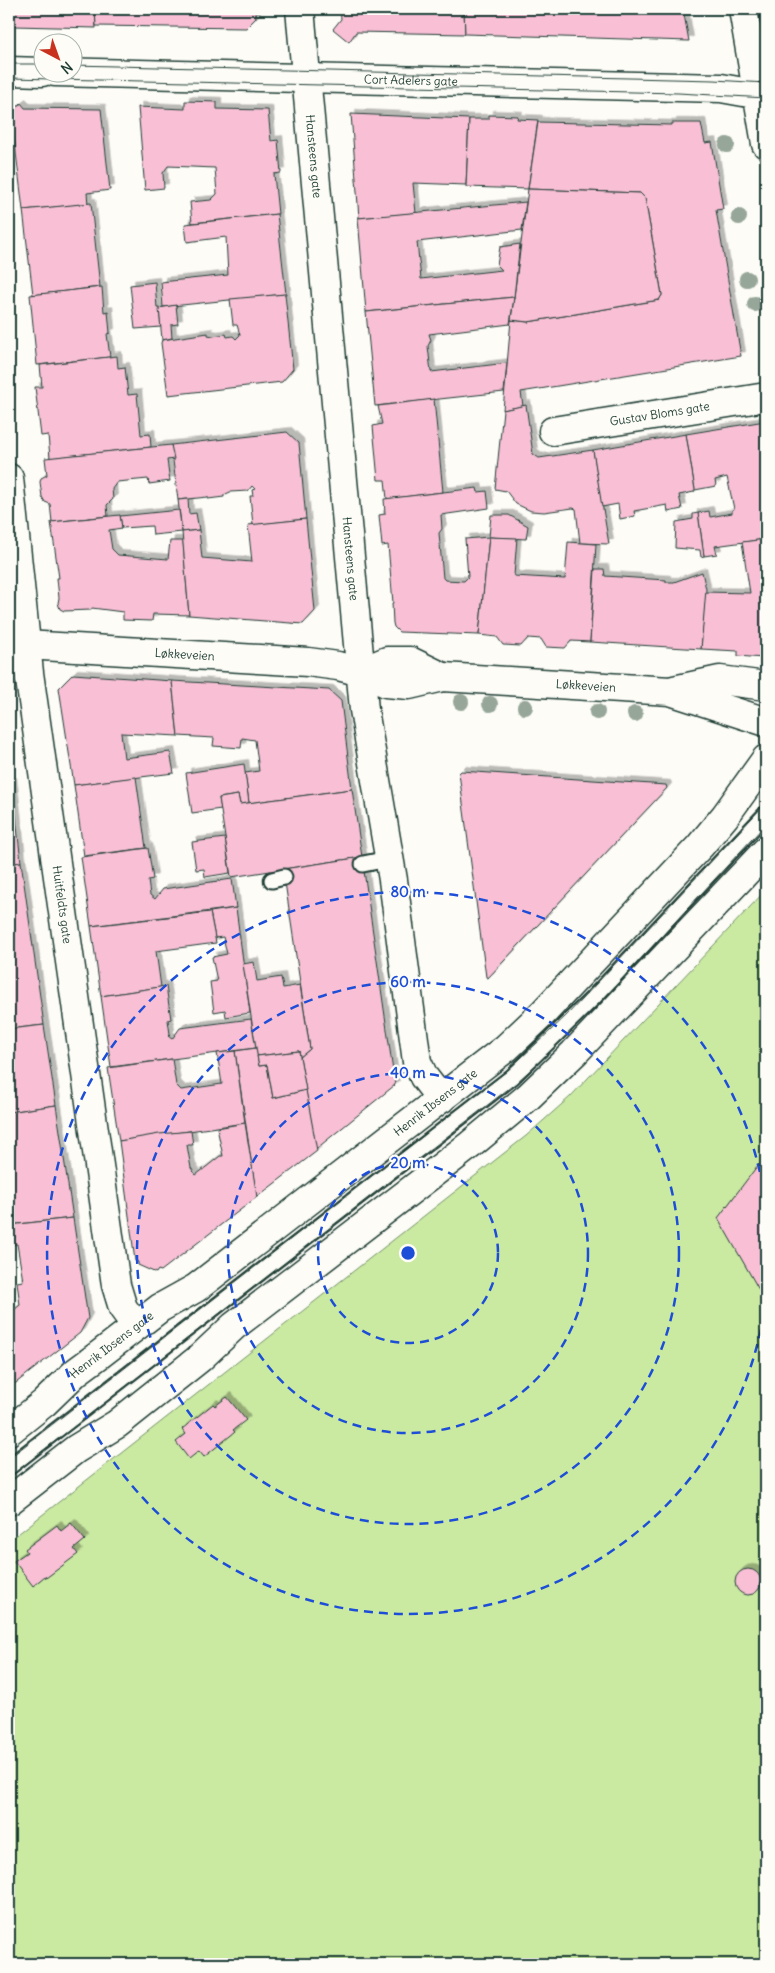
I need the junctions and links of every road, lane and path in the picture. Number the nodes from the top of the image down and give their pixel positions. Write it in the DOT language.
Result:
graph roads {
  1 [pos="300,9"];
  2 [pos="743,9"];
  3 [pos="9,72"];
  4 [pos="32,72"];
  5 [pos="82,73"];
  6 [pos="307,79"];
  7 [pos="762,95"];
  8 [pos="766,144"];
  9 [pos="766,397"];
  10 [pos="553,431"];
  11 [pos="9,478"];
  12 [pos="17,644"];
  13 [pos="361,672"];
  14 [pos="766,686"];
  15 [pos="670,691"];
  16 [pos="766,722"];
  17 [pos="766,759"];
  18 [pos="766,814"];
  19 [pos="766,851"];
  20 [pos="441,1100"];
  21 [pos="136,1326"];
  22 [pos="9,1431"];
  23 [pos="9,1468"];
  24 [pos="9,1501"];
  1 -- 6 [label="street, Hansteens gate"];
  2 -- 7 [label="street"];
  3 -- 4 [label="street"];
  5 -- 6 [label="street, Cort Adelers gate"];
  6 -- 7 [label="street, Cort Adelers gate"];
  6 -- 13 [label="street, Hansteens gate"];
  7 -- 8 [label="street"];
  9 -- 10 [label="street, Gustav Bloms gate"];
  11 -- 12 [label="street, Huitfeldts gate"];
  12 -- 13 [label="street, Løkkeveien"];
  12 -- 21 [label="street, Huitfeldts gate"];
  13 -- 15 [label="street, Løkkeveien"];
  13 -- 20 [label="street, Hansteens gate"];
  14 -- 15 [label="street, Løkkeveien"];
  15 -- 16 [label="street, Løkkeveien"];
  17 -- 20 [label="street, Henrik Ibsens gate"];
  18 -- 23 [label="lane"];
  19 -- 24 [label="street"];
  20 -- 21 [label="street, Henrik Ibsens gate"];
  21 -- 22 [label="street, Henrik Ibsens gate"];
}
